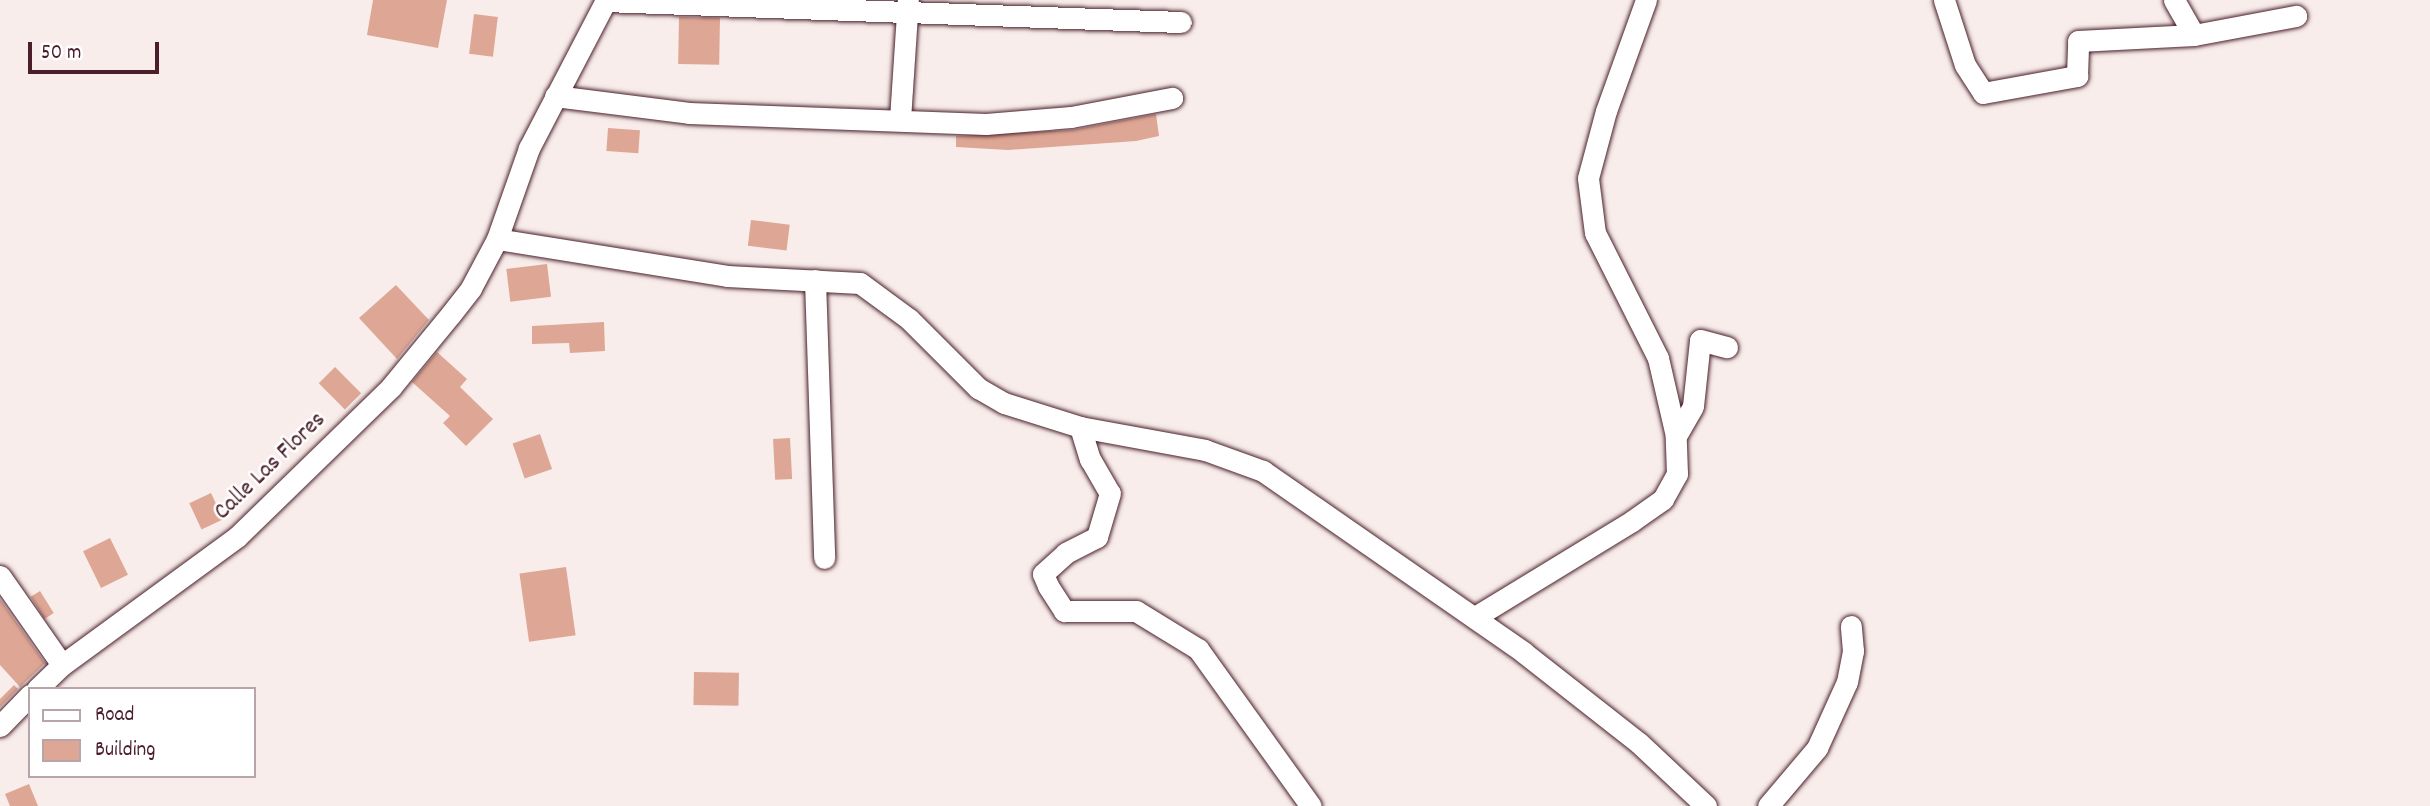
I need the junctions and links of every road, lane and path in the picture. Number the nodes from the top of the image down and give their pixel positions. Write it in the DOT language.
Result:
graph roads {
  1 [pos="1646,0"];
  2 [pos="1944,0"];
  3 [pos="2174,0"];
  4 [pos="606,1"];
  5 [pos="908,8"];
  6 [pos="2296,16"];
  7 [pos="1181,23"];
  8 [pos="2194,35"];
  9 [pos="555,96"];
  10 [pos="1172,98"];
  11 [pos="900,119"];
  12 [pos="497,239"];
  13 [pos="815,280"];
  14 [pos="1727,347"];
  15 [pos="1080,427"];
  16 [pos="1676,436"];
  17 [pos="824,558"];
  18 [pos="0,576"];
  19 [pos="1475,617"];
  20 [pos="1851,626"];
  21 [pos="62,665"];
  22 [pos="39,687"];
  23 [pos="28,697"];
  24 [pos="0,726"];
  25 [pos="1311,806"];
  26 [pos="1706,806"];
  27 [pos="1768,806"];
  1 -- 16 [label="street"];
  2 -- 8 [label="street"];
  3 -- 8 [label="street"];
  4 -- 5 [label="street"];
  4 -- 9 [label="street, Calle Las Flores"];
  5 -- 7 [label="street"];
  5 -- 11 [label="street"];
  6 -- 8 [label="street"];
  9 -- 11 [label="street"];
  9 -- 12 [label="street, Calle Las Flores"];
  10 -- 11 [label="street"];
  12 -- 13 [label="street"];
  12 -- 21 [label="street, Calle Las Flores"];
  13 -- 15 [label="street"];
  13 -- 17 [label="street"];
  14 -- 16 [label="street"];
  15 -- 19 [label="street"];
  15 -- 25 [label="street"];
  16 -- 19 [label="street"];
  18 -- 21 [label="street"];
  19 -- 26 [label="street"];
  20 -- 27 [label="street"];
  21 -- 22 [label="street, Calle Las Flores"];
  23 -- 24 [label="street"];
}
